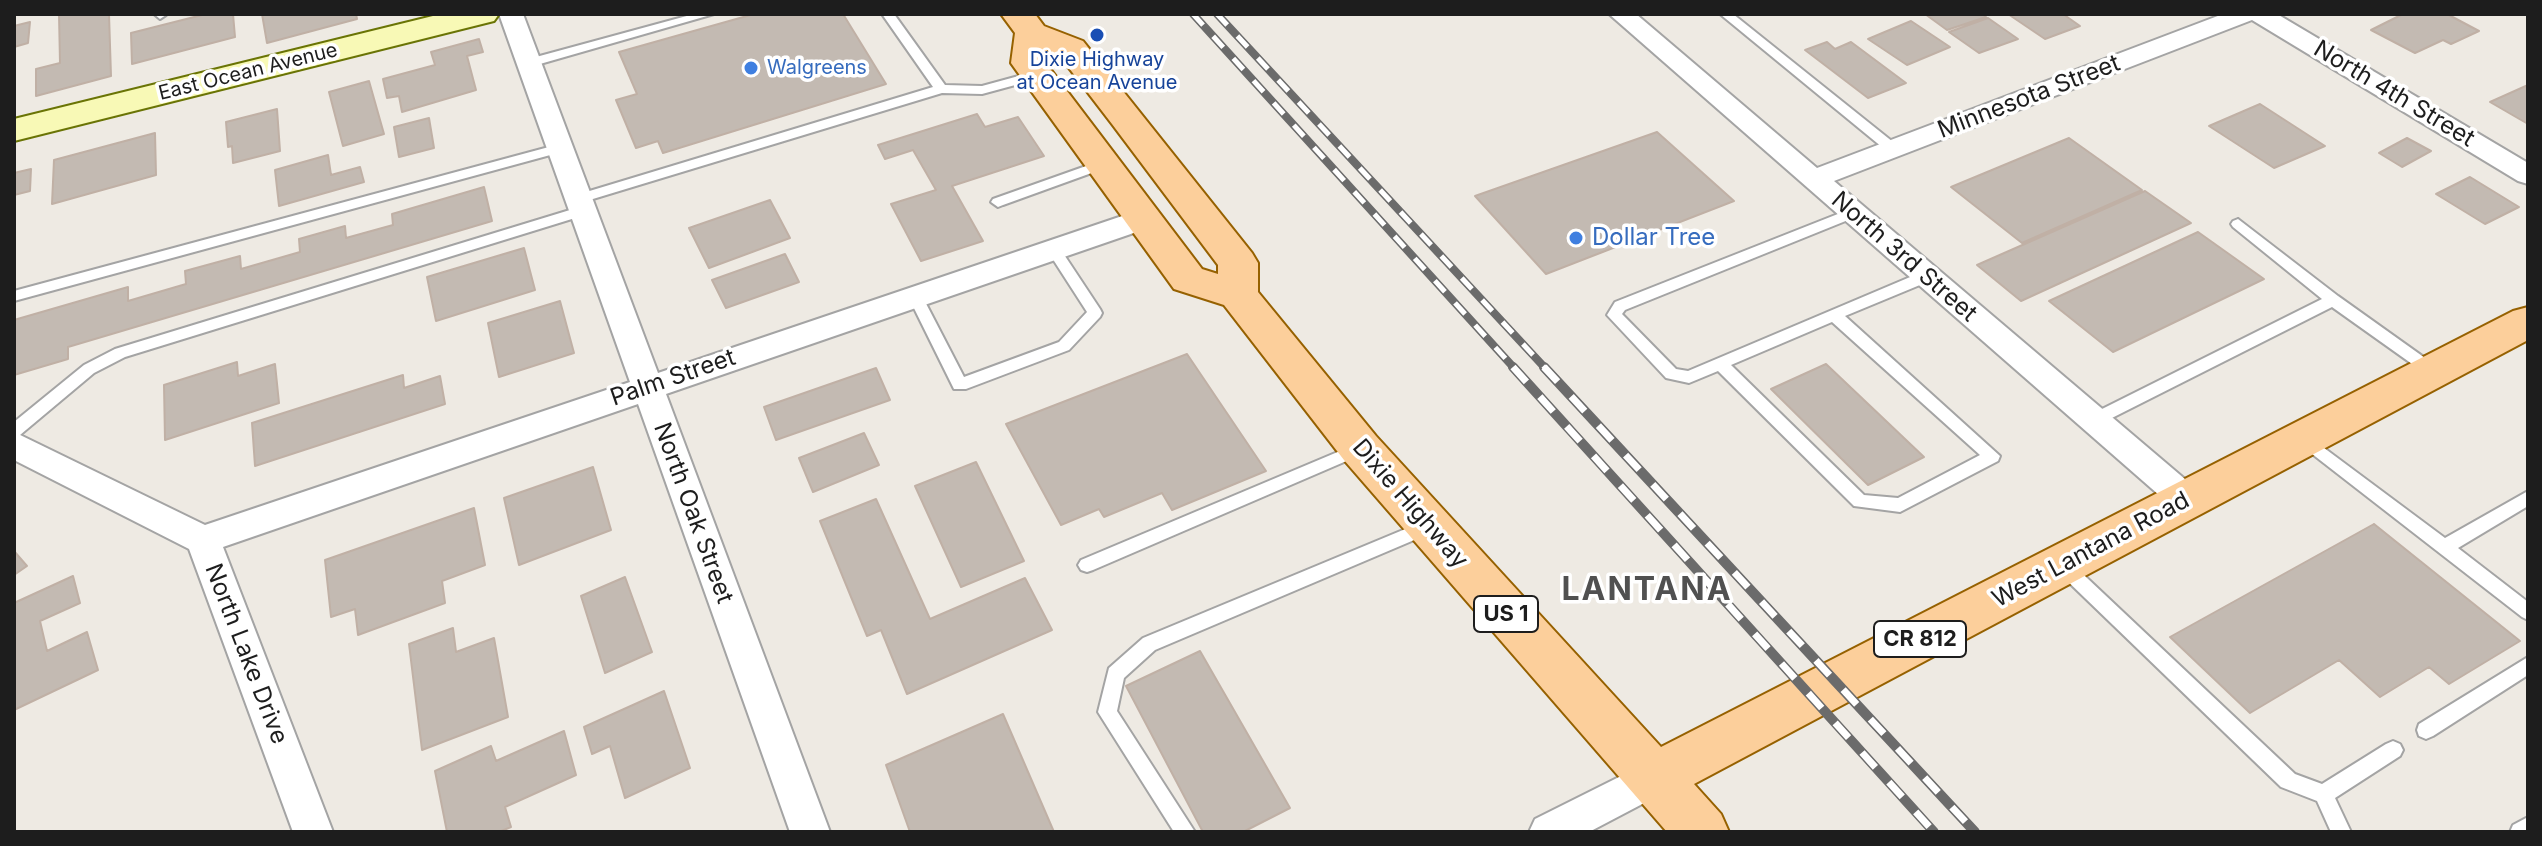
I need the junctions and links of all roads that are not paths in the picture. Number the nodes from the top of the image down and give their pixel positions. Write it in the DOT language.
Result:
graph roads {
  1 [pos="482,14"];
  2 [pos="511,14"];
  3 [pos="708,14"];
  4 [pos="888,14"];
  5 [pos="1621,14"];
  6 [pos="1726,14"];
  7 [pos="2245,14"];
  8 [pos="2260,14"];
  9 [pos="1025,24"];
  10 [pos="529,63"];
  11 [pos="1037,75"];
  12 [pos="941,89"];
  13 [pos="14,130"];
  14 [pos="560,148"];
  15 [pos="1893,149"];
  16 [pos="1103,164"];
  17 [pos="2528,175"];
  18 [pos="1814,179"];
  19 [pos="998,202"];
  20 [pos="581,205"];
  21 [pos="1853,213"];
  22 [pos="1144,219"];
  23 [pos="2238,224"];
  24 [pos="1054,250"];
  25 [pos="1927,276"];
  26 [pos="1238,295"];
  27 [pos="14,296"];
  28 [pos="915,296"];
  29 [pos="2333,300"];
  30 [pos="1834,315"];
  31 [pos="2528,322"];
  32 [pos="1720,364"];
  33 [pos="2434,372"];
  34 [pos="647,386"];
  35 [pos="2094,420"];
  36 [pos="14,431"];
  37 [pos="2304,439"];
  38 [pos="14,445"];
  39 [pos="1360,448"];
  40 [pos="2528,498"];
  41 [pos="2187,500"];
  42 [pos="1428,526"];
  43 [pos="203,540"];
  44 [pos="2445,547"];
  45 [pos="1087,565"];
  46 [pos="2062,565"];
  47 [pos="2528,612"];
  48 [pos="2528,665"];
  49 [pos="2426,730"];
  50 [pos="2393,750"];
  51 [pos="1653,778"];
  52 [pos="2324,794"];
  53 [pos="2528,826"];
  54 [pos="313,832"];
  55 [pos="810,832"];
  56 [pos="1185,832"];
  57 [pos="1549,832"];
  58 [pos="1702,832"];
  59 [pos="2341,832"];
  60 [pos="2520,832"];
  1 -- 13 [label="main road, East Ocean Avenue"];
  2 -- 10 [label="street, North Oak Street"];
  3 -- 10 [label="lane"];
  4 -- 12 [label="lane"];
  5 -- 18 [label="street, North 3rd Street"];
  6 -- 15 [label="lane"];
  7 -- 15 [label="street, Minnesota Street"];
  8 -- 17 [label="street, North 4th Street"];
  9 -- 11 [label="main road"];
  9 -- 26 [label="main road"];
  10 -- 14 [label="street, North Oak Street"];
  11 -- 12 [label="lane"];
  11 -- 16 [label="main road"];
  12 -- 20 [label="lane"];
  14 -- 20 [label="street, North Oak Street"];
  14 -- 27 [label="lane"];
  15 -- 18 [label="street, Minnesota Street"];
  16 -- 19 [label="lane"];
  16 -- 22 [label="main road"];
  18 -- 21 [label="street, North 3rd Street"];
  20 -- 34 [label="street, North Oak Street"];
  20 -- 36 [label="lane"];
  21 -- 25 [label="street, North 3rd Street"];
  21 -- 32 [label="lane"];
  22 -- 24 [label="street, Palm Street"];
  22 -- 26 [label="main road"];
  23 -- 29 [label="lane"];
  24 -- 28 [label="street, Palm Street"];
  24 -- 28 [label="lane"];
  25 -- 30 [label="lane"];
  25 -- 35 [label="street, North 3rd Street"];
  26 -- 39 [label="main road, Dixie Highway / US 1"];
  28 -- 34 [label="street, Palm Street"];
  29 -- 33 [label="lane"];
  29 -- 35 [label="lane"];
  30 -- 32 [label="lane"];
  30 -- 32 [label="lane"];
  31 -- 33 [label="main road, West Lantana Road / CR 812"];
  33 -- 37 [label="main road, West Lantana Road / CR 812"];
  34 -- 43 [label="street, Palm Street"];
  34 -- 55 [label="street, North Oak Street"];
  35 -- 41 [label="street, North 3rd Street"];
  37 -- 41 [label="main road, West Lantana Road / CR 812"];
  37 -- 44 [label="lane"];
  38 -- 43 [label="street, North Lake Drive"];
  39 -- 42 [label="main road, Dixie Highway / US 1"];
  39 -- 45 [label="lane"];
  40 -- 44 [label="lane"];
  41 -- 46 [label="main road, West Lantana Road / CR 812"];
  42 -- 51 [label="main road, Dixie Highway / US 1"];
  42 -- 56 [label="lane"];
  43 -- 54 [label="street, North Lake Drive"];
  44 -- 47 [label="lane"];
  46 -- 51 [label="main road, West Lantana Road / CR 812"];
  46 -- 52 [label="lane"];
  48 -- 49 [label="lane"];
  50 -- 52 [label="lane"];
  51 -- 57 [label="street"];
  51 -- 58 [label="main road, US 1"];
  52 -- 59 [label="lane"];
  53 -- 60 [label="lane"];
}
